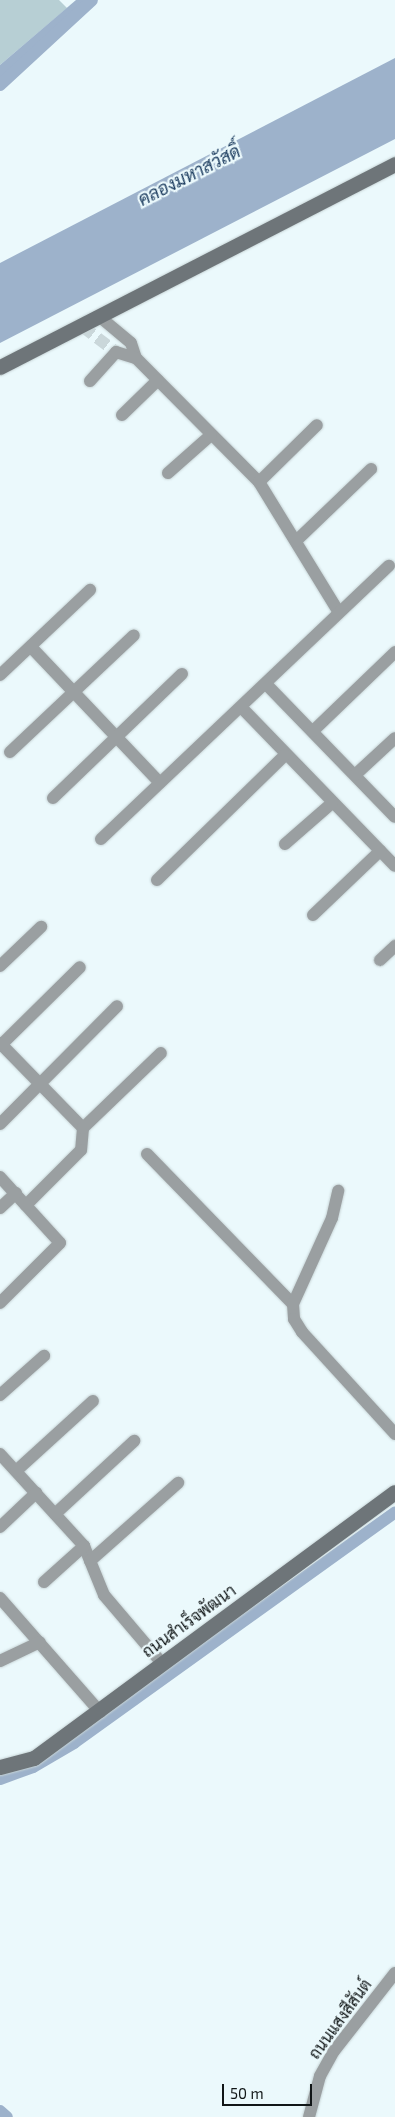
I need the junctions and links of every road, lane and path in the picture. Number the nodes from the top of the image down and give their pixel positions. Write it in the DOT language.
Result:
graph roads {
  1 [pos="395,164"];
  2 [pos="100,317"];
  3 [pos="136,358"];
  4 [pos="0,367"];
  5 [pos="90,380"];
  6 [pos="158,380"];
  7 [pos="122,415"];
  8 [pos="318,425"];
  9 [pos="211,434"];
  10 [pos="371,469"];
  11 [pos="168,473"];
  12 [pos="259,482"];
  13 [pos="296,541"];
  14 [pos="389,566"];
  15 [pos="90,590"];
  16 [pos="338,611"];
  17 [pos="134,635"];
  18 [pos="31,647"];
  19 [pos="395,652"];
  20 [pos="182,674"];
  21 [pos="0,675"];
  22 [pos="266,684"];
  23 [pos="74,692"];
  24 [pos="241,707"];
  25 [pos="313,731"];
  26 [pos="117,738"];
  27 [pos="395,738"];
  28 [pos="10,752"];
  29 [pos="285,755"];
  30 [pos="355,775"];
  31 [pos="160,783"];
  32 [pos="53,798"];
  33 [pos="332,803"];
  34 [pos="395,817"];
  35 [pos="101,839"];
  36 [pos="285,844"];
  37 [pos="380,851"];
  38 [pos="395,866"];
  39 [pos="157,880"];
  40 [pos="313,915"];
  41 [pos="41,927"];
  42 [pos="395,946"];
  43 [pos="380,960"];
  44 [pos="0,966"];
  45 [pos="80,967"];
  46 [pos="117,1006"];
  47 [pos="1,1045"];
  48 [pos="161,1053"];
  49 [pos="40,1085"];
  50 [pos="0,1124"];
  51 [pos="83,1128"];
  52 [pos="147,1154"];
  53 [pos="0,1177"];
  54 [pos="338,1191"];
  55 [pos="16,1193"];
  56 [pos="26,1205"];
  57 [pos="0,1208"];
  58 [pos="0,1303"];
  59 [pos="294,1304"];
  60 [pos="44,1356"];
  61 [pos="0,1395"];
  62 [pos="93,1401"];
  63 [pos="395,1434"];
  64 [pos="134,1441"];
  65 [pos="0,1454"];
  66 [pos="16,1471"];
  67 [pos="178,1484"];
  68 [pos="395,1492"];
  69 [pos="36,1493"];
  70 [pos="55,1514"];
  71 [pos="0,1527"];
  72 [pos="84,1546"];
  73 [pos="90,1561"];
  74 [pos="44,1582"];
  75 [pos="0,1598"];
  76 [pos="40,1642"];
  77 [pos="0,1661"];
  78 [pos="161,1662"];
  79 [pos="100,1712"];
  80 [pos="0,1767"];
  81 [pos="395,1973"];
  82 [pos="309,2117"];
  1 -- 2 [label="street"];
  2 -- 3 [label="street"];
  2 -- 4 [label="street"];
  3 -- 5 [label="street"];
  3 -- 6 [label="street"];
  6 -- 7 [label="street"];
  6 -- 9 [label="street"];
  8 -- 12 [label="street"];
  9 -- 11 [label="street"];
  9 -- 12 [label="street"];
  10 -- 13 [label="street"];
  12 -- 13 [label="street"];
  13 -- 16 [label="street"];
  14 -- 16 [label="street"];
  15 -- 18 [label="street"];
  16 -- 22 [label="street"];
  17 -- 23 [label="street"];
  18 -- 21 [label="street"];
  18 -- 23 [label="street"];
  19 -- 25 [label="street"];
  20 -- 26 [label="street"];
  22 -- 24 [label="street"];
  22 -- 25 [label="street"];
  23 -- 26 [label="street"];
  23 -- 28 [label="street"];
  24 -- 29 [label="street"];
  24 -- 31 [label="street"];
  25 -- 30 [label="street"];
  26 -- 31 [label="street"];
  26 -- 32 [label="street"];
  27 -- 30 [label="street"];
  29 -- 33 [label="street"];
  29 -- 39 [label="street"];
  30 -- 34 [label="street"];
  31 -- 35 [label="street"];
  33 -- 36 [label="street"];
  33 -- 37 [label="street"];
  37 -- 38 [label="street"];
  37 -- 40 [label="street"];
  41 -- 44 [label="street"];
  42 -- 43 [label="street"];
  45 -- 47 [label="street"];
  46 -- 49 [label="street"];
  47 -- 49 [label="street"];
  48 -- 51 [label="street"];
  49 -- 50 [label="street"];
  49 -- 51 [label="street"];
  51 -- 56 [label="street"];
  52 -- 59 [label="street"];
  53 -- 55 [label="street"];
  54 -- 59 [label="street"];
  55 -- 56 [label="street"];
  55 -- 57 [label="street"];
  56 -- 58 [label="street"];
  59 -- 63 [label="street"];
  60 -- 61 [label="street"];
  62 -- 66 [label="street"];
  64 -- 70 [label="street"];
  65 -- 66 [label="street"];
  66 -- 69 [label="street"];
  67 -- 73 [label="street"];
  68 -- 78 [label="street, ถนนสำเร็จพัฒนา"];
  69 -- 70 [label="street"];
  69 -- 71 [label="street"];
  70 -- 72 [label="street"];
  72 -- 73 [label="street"];
  72 -- 74 [label="street"];
  73 -- 78 [label="street"];
  75 -- 76 [label="street"];
  76 -- 77 [label="street"];
  76 -- 79 [label="street"];
  78 -- 79 [label="street, ถนนสำเร็จพัฒนา"];
  79 -- 80 [label="street, ถนนสำเร็จพัฒนา"];
  81 -- 82 [label="street, ถนนแสงสีสันต์"];
}
